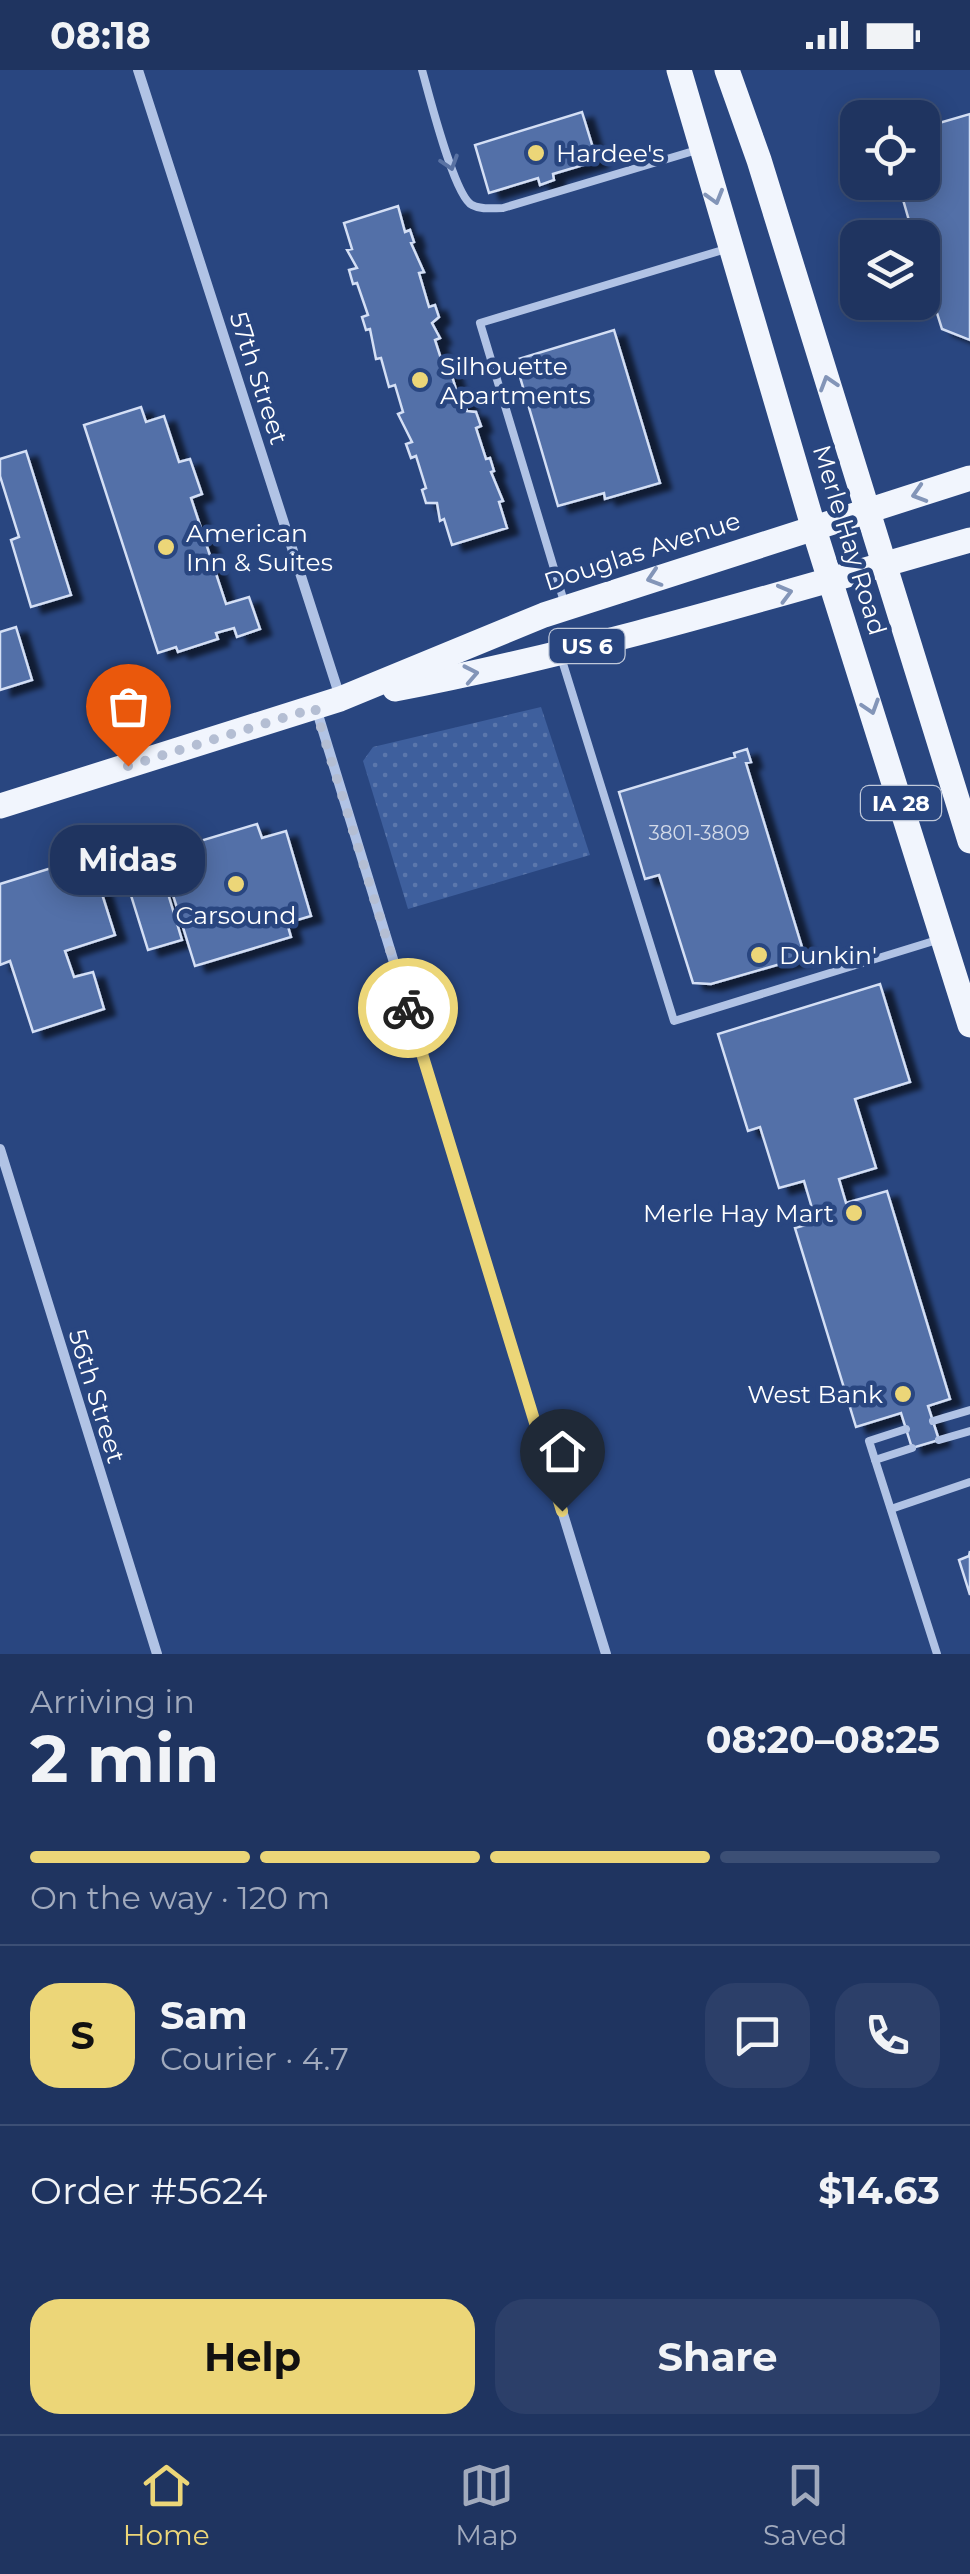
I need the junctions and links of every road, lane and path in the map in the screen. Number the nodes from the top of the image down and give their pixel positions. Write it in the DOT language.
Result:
graph roads {
  1 [pos="138,70"];
  2 [pos="422,70"];
  3 [pos="679,70"];
  4 [pos="727,70"];
  5 [pos="701,149"];
  6 [pos="730,248"];
  7 [pos="970,478"];
  8 [pos="867,510"];
  9 [pos="813,526"];
  10 [pos="970,540"];
  11 [pos="884,564"];
  12 [pos="830,580"];
  13 [pos="565,608"];
  14 [pos="559,653"];
  15 [pos="340,699"];
  16 [pos="315,708"];
  17 [pos="0,806"];
  18 [pos="970,841"];
  19 [pos="944,938"];
  20 [pos="970,1025"];
  21 [pos="0,1149"];
  22 [pos="970,1410"];
  23 [pos="933,1421"];
  24 [pos="906,1429"];
  25 [pos="970,1430"];
  26 [pos="938,1440"];
  27 [pos="912,1448"];
  28 [pos="875,1460"];
  29 [pos="970,1482"];
  30 [pos="890,1509"];
  31 [pos="156,1654"];
  32 [pos="606,1654"];
  33 [pos="936,1654"];
  1 -- 15 [label="street, 57th Street"];
  2 -- 5 [label="lane, one-way"];
  3 -- 5 [label="main road, Merle Hay Road"];
  8 -- 4 [label="main road, Merle Hay Road, one-way"];
  5 -- 6 [label="main road, Merle Hay Road, one-way"];
  6 -- 9 [label="main road, Merle Hay Road"];
  6 -- 13 [label="lane"];
  7 -- 8 [label="main road, Douglas Avenue, one-way"];
  8 -- 9 [label="main road, Douglas Avenue"];
  8 -- 11 [label="main road, Merle Hay Road"];
  9 -- 12 [label="main road, Merle Hay Road / IA 28"];
  9 -- 13 [label="main road, Douglas Avenue / US 6, one-way"];
  10 -- 11 [label="main road, Douglas Avenue"];
  11 -- 12 [label="main road, Douglas Avenue / US 6"];
  11 -- 18 [label="main road, Merle Hay Road / IA 28"];
  14 -- 12 [label="main road, Douglas Avenue / US 6, one-way"];
  12 -- 19 [label="main road, Merle Hay Road / IA 28, one-way"];
  13 -- 15 [label="main road, Douglas Avenue / US 6"];
  15 -- 14 [label="main road, Douglas Avenue / US 6, one-way"];
  14 -- 19 [label="lane"];
  15 -- 16 [label="main road, Douglas Avenue / US 6"];
  16 -- 17 [label="main road, Douglas Avenue / US 6"];
  16 -- 32 [label="street"];
  19 -- 20 [label="main road, Merle Hay Road / IA 28"];
  21 -- 31 [label="street, 56th Street"];
  22 -- 23 [label="lane"];
  24 -- 28 [label="lane"];
  25 -- 26 [label="lane"];
  27 -- 28 [label="lane"];
  28 -- 30 [label="lane"];
  29 -- 30 [label="lane"];
  30 -- 33 [label="lane"];
}
